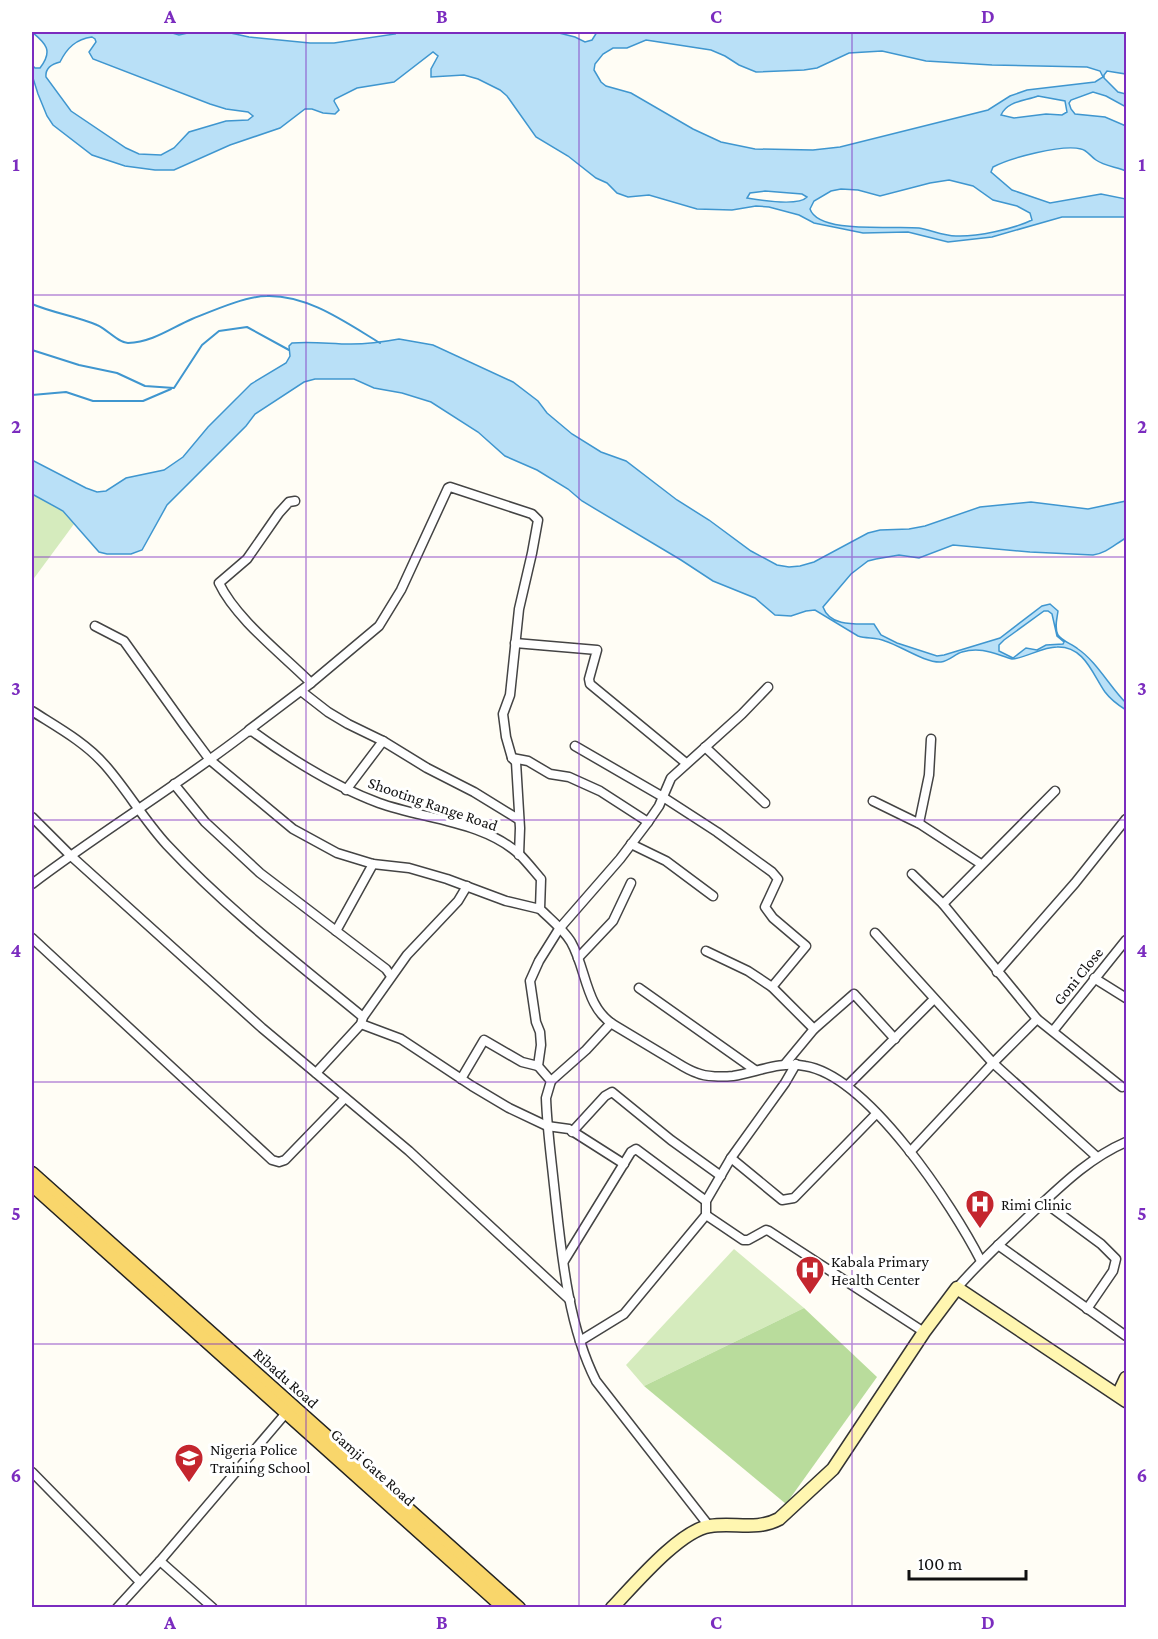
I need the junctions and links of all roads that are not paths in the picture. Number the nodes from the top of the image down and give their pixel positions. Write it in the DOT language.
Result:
graph roads {
  1 [pos="295,501"];
  2 [pos="95,626"];
  3 [pos="515,643"];
  4 [pos="311,683"];
  5 [pos="768,687"];
  6 [pos="301,691"];
  7 [pos="32,711"];
  8 [pos="249,730"];
  9 [pos="930,739"];
  10 [pos="383,741"];
  11 [pos="575,746"];
  12 [pos="705,747"];
  13 [pos="512,758"];
  14 [pos="210,760"];
  15 [pos="686,763"];
  16 [pos="174,784"];
  17 [pos="346,790"];
  18 [pos="1055,791"];
  19 [pos="663,797"];
  20 [pos="873,801"];
  21 [pos="765,803"];
  22 [pos="138,808"];
  23 [pos="32,817"];
  24 [pos="518,819"];
  25 [pos="1126,819"];
  26 [pos="648,822"];
  27 [pos="919,823"];
  28 [pos="631,844"];
  29 [pos="70,855"];
  30 [pos="519,855"];
  31 [pos="373,864"];
  32 [pos="981,864"];
  33 [pos="912,874"];
  34 [pos="631,883"];
  35 [pos="32,884"];
  36 [pos="467,886"];
  37 [pos="713,896"];
  38 [pos="943,904"];
  39 [pos="540,909"];
  40 [pos="559,929"];
  41 [pos="336,931"];
  42 [pos="875,933"];
  43 [pos="32,938"];
  44 [pos="1126,940"];
  45 [pos="706,951"];
  46 [pos="578,958"];
  47 [pos="997,972"];
  48 [pos="392,976"];
  49 [pos="1094,978"];
  50 [pos="772,987"];
  51 [pos="639,988"];
  52 [pos="1126,998"];
  53 [pos="934,999"];
  54 [pos="1037,1019"];
  55 [pos="362,1021"];
  56 [pos="611,1023"];
  57 [pos="814,1029"];
  58 [pos="1053,1031"];
  59 [pos="895,1039"];
  60 [pos="993,1063"];
  61 [pos="784,1064"];
  62 [pos="796,1064"];
  63 [pos="538,1066"];
  64 [pos="755,1070"];
  65 [pos="316,1072"];
  66 [pos="461,1079"];
  67 [pos="550,1081"];
  68 [pos="847,1086"];
  69 [pos="1122,1087"];
  70 [pos="345,1098"];
  71 [pos="876,1114"];
  72 [pos="547,1126"];
  73 [pos="572,1132"];
  74 [pos="1126,1142"];
  75 [pos="910,1152"];
  76 [pos="1097,1157"];
  77 [pos="731,1158"];
  78 [pos="624,1164"];
  79 [pos="32,1173"];
  80 [pos="721,1176"];
  81 [pos="32,1185"];
  82 [pos="706,1201"];
  83 [pos="1044,1202"];
  84 [pos="706,1215"];
  85 [pos="998,1245"];
  86 [pos="564,1261"];
  87 [pos="981,1261"];
  88 [pos="957,1288"];
  89 [pos="570,1300"];
  90 [pos="1087,1309"];
  91 [pos="924,1332"];
  92 [pos="1126,1336"];
  93 [pos="580,1341"];
  94 [pos="232,1358"];
  95 [pos="1126,1378"];
  96 [pos="1122,1398"];
  97 [pos="286,1413"];
  98 [pos="32,1472"];
  99 [pos="709,1526"];
  100 [pos="160,1562"];
  101 [pos="140,1582"];
  102 [pos="117,1608"];
  103 [pos="213,1608"];
  104 [pos="504,1608"];
  105 [pos="519,1608"];
  106 [pos="612,1608"];
  1 -- 4 [label="street"];
  2 -- 14 [label="street"];
  3 -- 4 [label="street"];
  3 -- 13 [label="street"];
  3 -- 15 [label="street"];
  4 -- 6 [label="street"];
  5 -- 12 [label="street"];
  6 -- 8 [label="street"];
  6 -- 10 [label="street"];
  7 -- 22 [label="street"];
  8 -- 14 [label="street"];
  8 -- 17 [label="street, Shooting Range Road"];
  9 -- 27 [label="street"];
  10 -- 17 [label="street"];
  10 -- 24 [label="street"];
  11 -- 19 [label="street"];
  12 -- 15 [label="street"];
  12 -- 21 [label="street"];
  13 -- 24 [label="street"];
  13 -- 26 [label="street"];
  14 -- 16 [label="street"];
  14 -- 31 [label="street"];
  15 -- 19 [label="street"];
  16 -- 22 [label="street"];
  16 -- 41 [label="street"];
  17 -- 30 [label="street, Shooting Range Road"];
  18 -- 32 [label="street"];
  19 -- 26 [label="street"];
  19 -- 50 [label="street"];
  20 -- 27 [label="street"];
  22 -- 29 [label="street"];
  22 -- 55 [label="street"];
  23 -- 29 [label="street"];
  24 -- 30 [label="street"];
  25 -- 47 [label="street"];
  26 -- 28 [label="street"];
  27 -- 32 [label="street"];
  28 -- 37 [label="street"];
  28 -- 40 [label="street"];
  29 -- 35 [label="street"];
  29 -- 65 [label="street"];
  30 -- 39 [label="street, Shooting Range Road"];
  31 -- 36 [label="street"];
  31 -- 41 [label="street"];
  32 -- 38 [label="street"];
  33 -- 38 [label="street"];
  34 -- 46 [label="street"];
  36 -- 39 [label="street"];
  36 -- 48 [label="street"];
  38 -- 47 [label="street"];
  39 -- 40 [label="street"];
  40 -- 46 [label="street"];
  40 -- 63 [label="street"];
  41 -- 48 [label="street"];
  42 -- 53 [label="street"];
  43 -- 70 [label="street"];
  44 -- 49 [label="street, Goni Close"];
  45 -- 50 [label="street"];
  46 -- 56 [label="street"];
  47 -- 54 [label="street"];
  48 -- 55 [label="street"];
  49 -- 52 [label="street"];
  49 -- 58 [label="street, Goni Close"];
  50 -- 57 [label="street"];
  51 -- 64 [label="street"];
  53 -- 59 [label="street"];
  53 -- 60 [label="street"];
  54 -- 58 [label="street"];
  54 -- 60 [label="street"];
  55 -- 65 [label="street"];
  55 -- 66 [label="street"];
  56 -- 64 [label="street"];
  56 -- 67 [label="street"];
  57 -- 59 [label="street"];
  57 -- 61 [label="street"];
  58 -- 69 [label="street"];
  59 -- 68 [label="street"];
  60 -- 75 [label="street"];
  60 -- 76 [label="street"];
  61 -- 62 [label="street"];
  61 -- 64 [label="street"];
  62 -- 68 [label="street"];
  62 -- 77 [label="street"];
  63 -- 66 [label="street"];
  63 -- 67 [label="street"];
  65 -- 70 [label="street"];
  66 -- 72 [label="street"];
  67 -- 72 [label="street"];
  68 -- 71 [label="street"];
  70 -- 89 [label="street"];
  71 -- 75 [label="street"];
  71 -- 77 [label="street"];
  72 -- 73 [label="street"];
  72 -- 86 [label="street"];
  73 -- 78 [label="street"];
  73 -- 80 [label="street"];
  74 -- 76 [label="street"];
  75 -- 87 [label="street"];
  76 -- 83 [label="street"];
  77 -- 80 [label="street"];
  78 -- 82 [label="street"];
  78 -- 86 [label="street"];
  79 -- 94 [label="main road, Ribadu Road"];
  80 -- 82 [label="street"];
  81 -- 94 [label="main road, Gamji Gate Road"];
  82 -- 84 [label="street"];
  83 -- 85 [label="street"];
  83 -- 90 [label="street"];
  84 -- 91 [label="street"];
  84 -- 93 [label="street"];
  85 -- 87 [label="street"];
  85 -- 90 [label="street"];
  86 -- 89 [label="street"];
  87 -- 88 [label="street"];
  88 -- 91 [label="street"];
  88 -- 96 [label="street"];
  89 -- 93 [label="street"];
  90 -- 92 [label="street"];
  91 -- 99 [label="street"];
  93 -- 99 [label="street"];
  94 -- 97 [label="main road, Gamji Gate Road"];
  94 -- 105 [label="main road, Ribadu Road"];
  95 -- 96 [label="street"];
  97 -- 100 [label="street"];
  97 -- 104 [label="main road, Gamji Gate Road"];
  98 -- 101 [label="street"];
  99 -- 106 [label="street"];
  100 -- 101 [label="street"];
  100 -- 103 [label="street"];
  101 -- 102 [label="street"];
}
